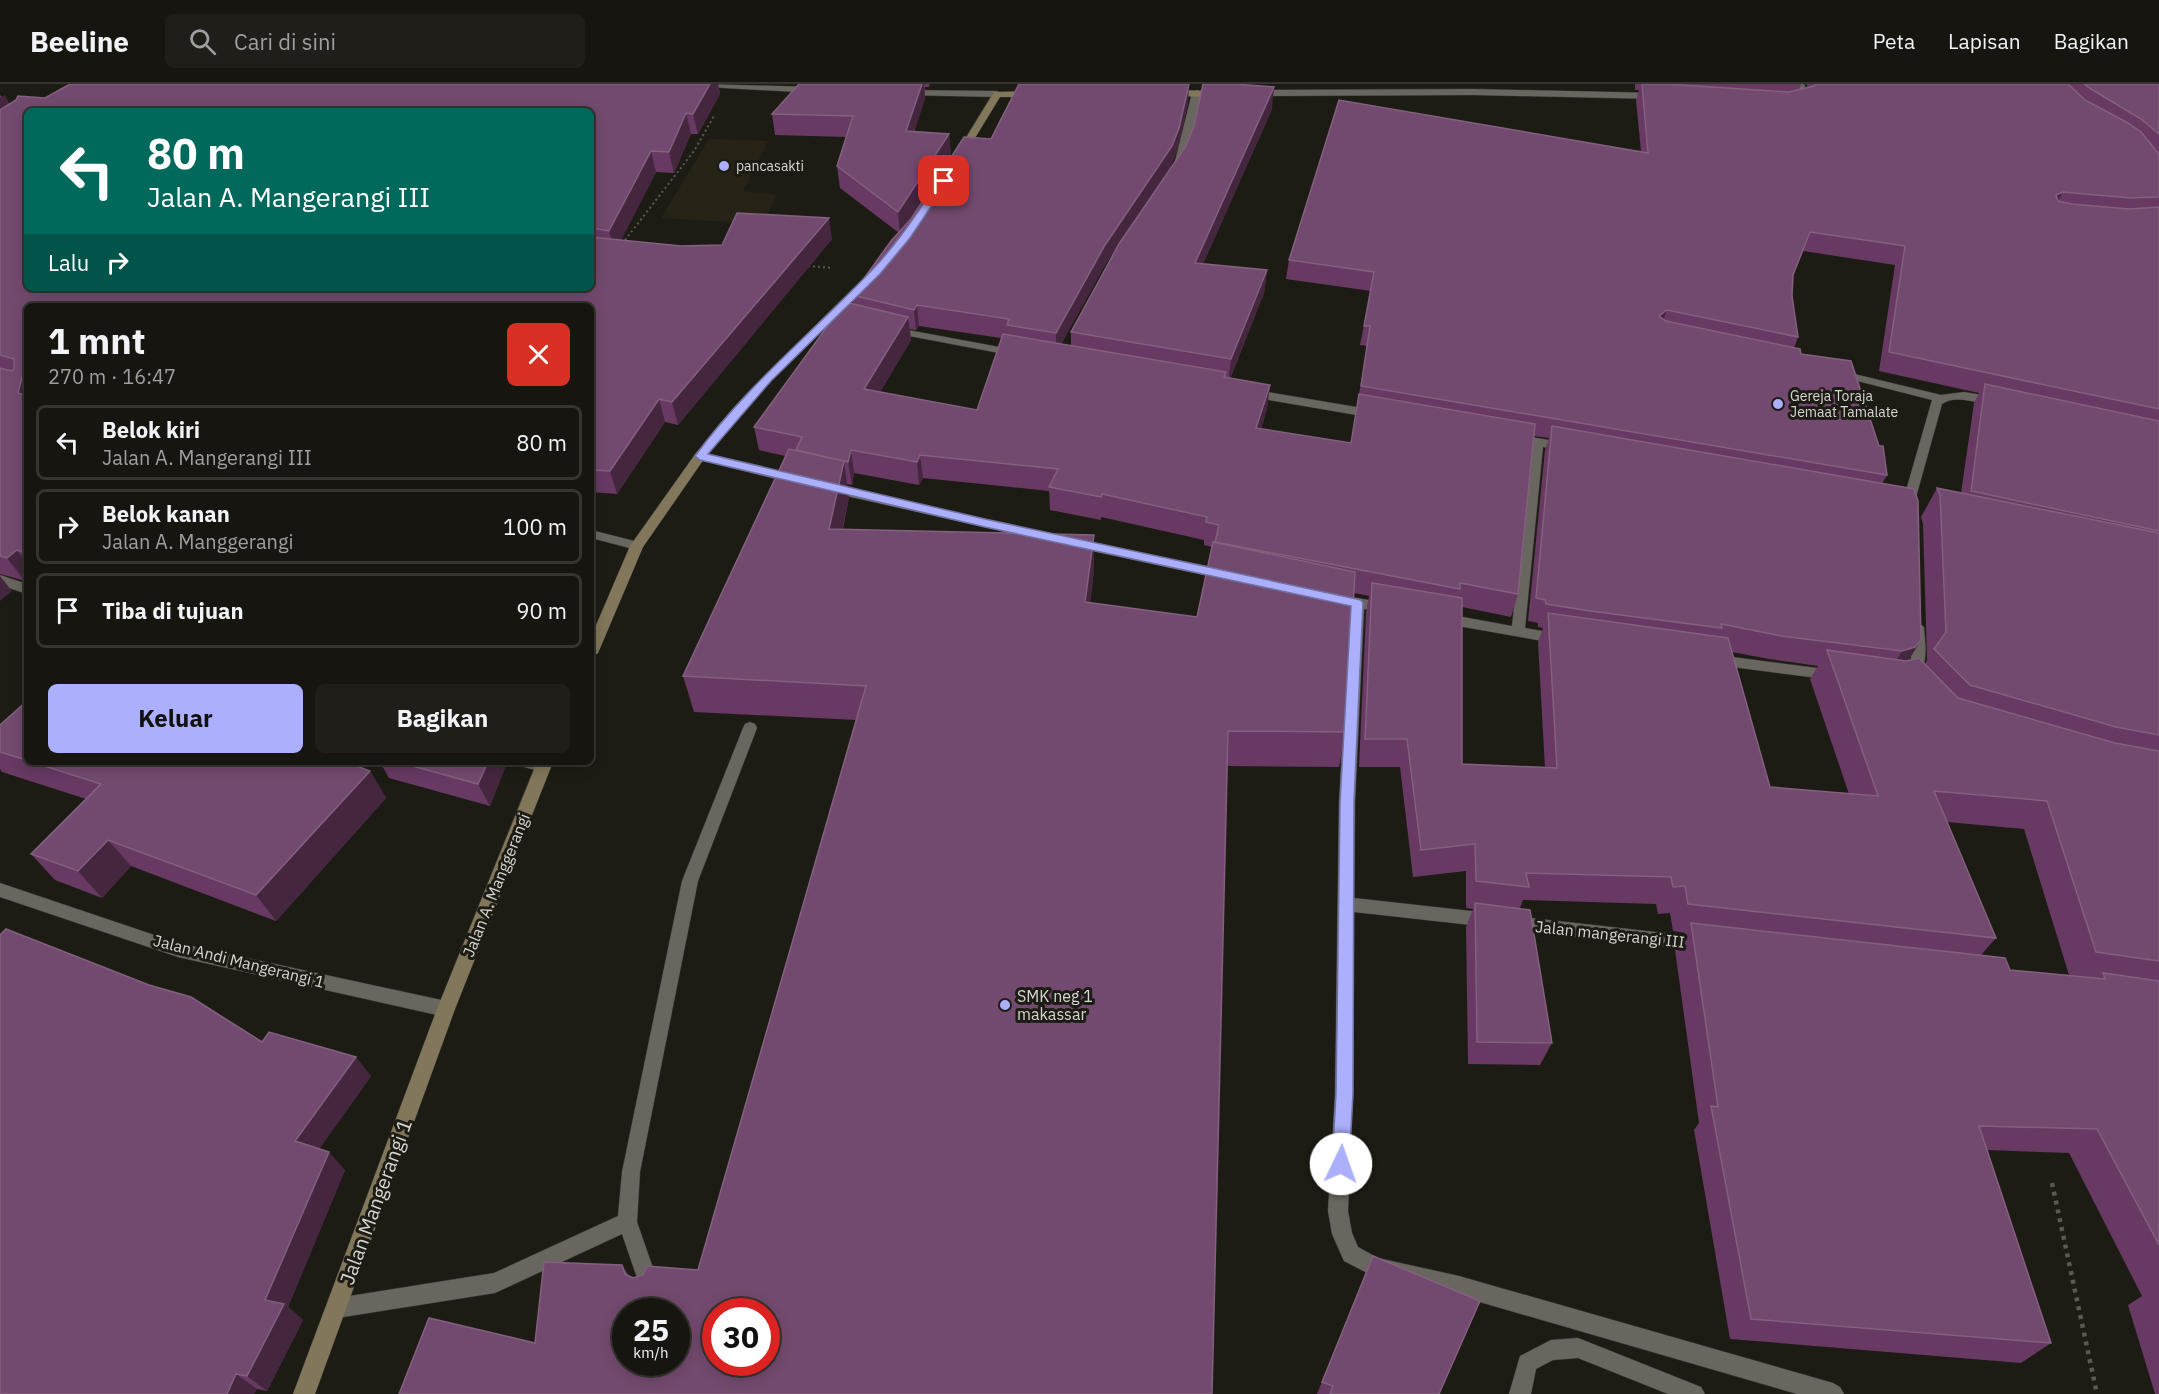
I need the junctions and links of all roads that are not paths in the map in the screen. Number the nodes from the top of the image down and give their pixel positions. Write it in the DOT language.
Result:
graph roads {
  1 [pos="706,84"];
  2 [pos="1800,84"];
  3 [pos="732,86"];
  4 [pos="1228,90"];
  5 [pos="820,91"];
  6 [pos="890,93"];
  7 [pos="1162,93"];
  8 [pos="1197,93"];
  9 [pos="1245,93"];
  10 [pos="997,94"];
  11 [pos="1042,94"];
  12 [pos="1669,97"];
  13 [pos="1782,105"];
  14 [pos="956,162"];
  15 [pos="1173,176"];
  16 [pos="876,272"];
  17 [pos="884,328"];
  18 [pos="1027,355"];
  19 [pos="1822,369"];
  20 [pos="1235,390"];
  21 [pos="1940,398"];
  22 [pos="2014,405"];
  23 [pos="1386,416"];
  24 [pos="1502,436"];
  25 [pos="1537,442"];
  26 [pos="1583,450"];
  27 [pos="700,456"];
  28 [pos="1914,524"];
  29 [pos="594,535"];
  30 [pos="637,546"];
  31 [pos="1237,578"];
  32 [pos="0,580"];
  33 [pos="24,588"];
  34 [pos="1325,597"];
  35 [pos="1357,603"];
  36 [pos="1403,612"];
  37 [pos="1426,615"];
  38 [pos="1916,615"];
  39 [pos="1518,632"];
  40 [pos="1570,640"];
  41 [pos="594,646"];
  42 [pos="1698,657"];
  43 [pos="1851,677"];
  44 [pos="1904,682"];
  45 [pos="750,728"];
  46 [pos="544,765"];
  47 [pos="0,890"];
  48 [pos="1346,904"];
  49 [pos="1722,946"];
  50 [pos="446,1009"];
  51 [pos="627,1222"];
  52 [pos="651,1292"];
  53 [pos="337,1308"];
  54 [pos="304,1394"];
  55 [pos="1520,1394"];
  56 [pos="1694,1394"];
  57 [pos="1833,1394"];
  1 -- 3 [label="street"];
  2 -- 13 [label="street"];
  3 -- 5 [label="street"];
  4 -- 8 [label="street"];
  6 -- 10 [label="street"];
  7 -- 8 [label="street"];
  8 -- 15 [label="street"];
  9 -- 12 [label="street"];
  10 -- 11 [label="street"];
  10 -- 14 [label="street"];
  16 -- 27 [label="street"];
  17 -- 18 [label="street"];
  19 -- 21 [label="street"];
  20 -- 23 [label="street"];
  21 -- 22 [label="street"];
  21 -- 28 [label="street"];
  24 -- 25 [label="street"];
  25 -- 26 [label="street"];
  25 -- 39 [label="street"];
  27 -- 30 [label="street"];
  27 -- 31 [label="street"];
  29 -- 30 [label="street"];
  30 -- 41 [label="street"];
  32 -- 33 [label="street"];
  34 -- 35 [label="street"];
  35 -- 36 [label="street"];
  35 -- 48 [label="street"];
  37 -- 39 [label="street"];
  38 -- 44 [label="street"];
  39 -- 40 [label="street"];
  42 -- 43 [label="street"];
  45 -- 51 [label="street"];
  46 -- 50 [label="street, Jalan A. Manggerangi"];
  47 -- 50 [label="street, Jalan Andi Mangerangi 1"];
  48 -- 49 [label="street, Jalan mangerangi III"];
  48 -- 57 [label="street"];
  50 -- 53 [label="street, Jalan Mangerangi 1"];
  51 -- 52 [label="street"];
  51 -- 53 [label="street"];
  53 -- 54 [label="street, Jalan Mangerangi 1"];
  55 -- 56 [label="street"];
}
